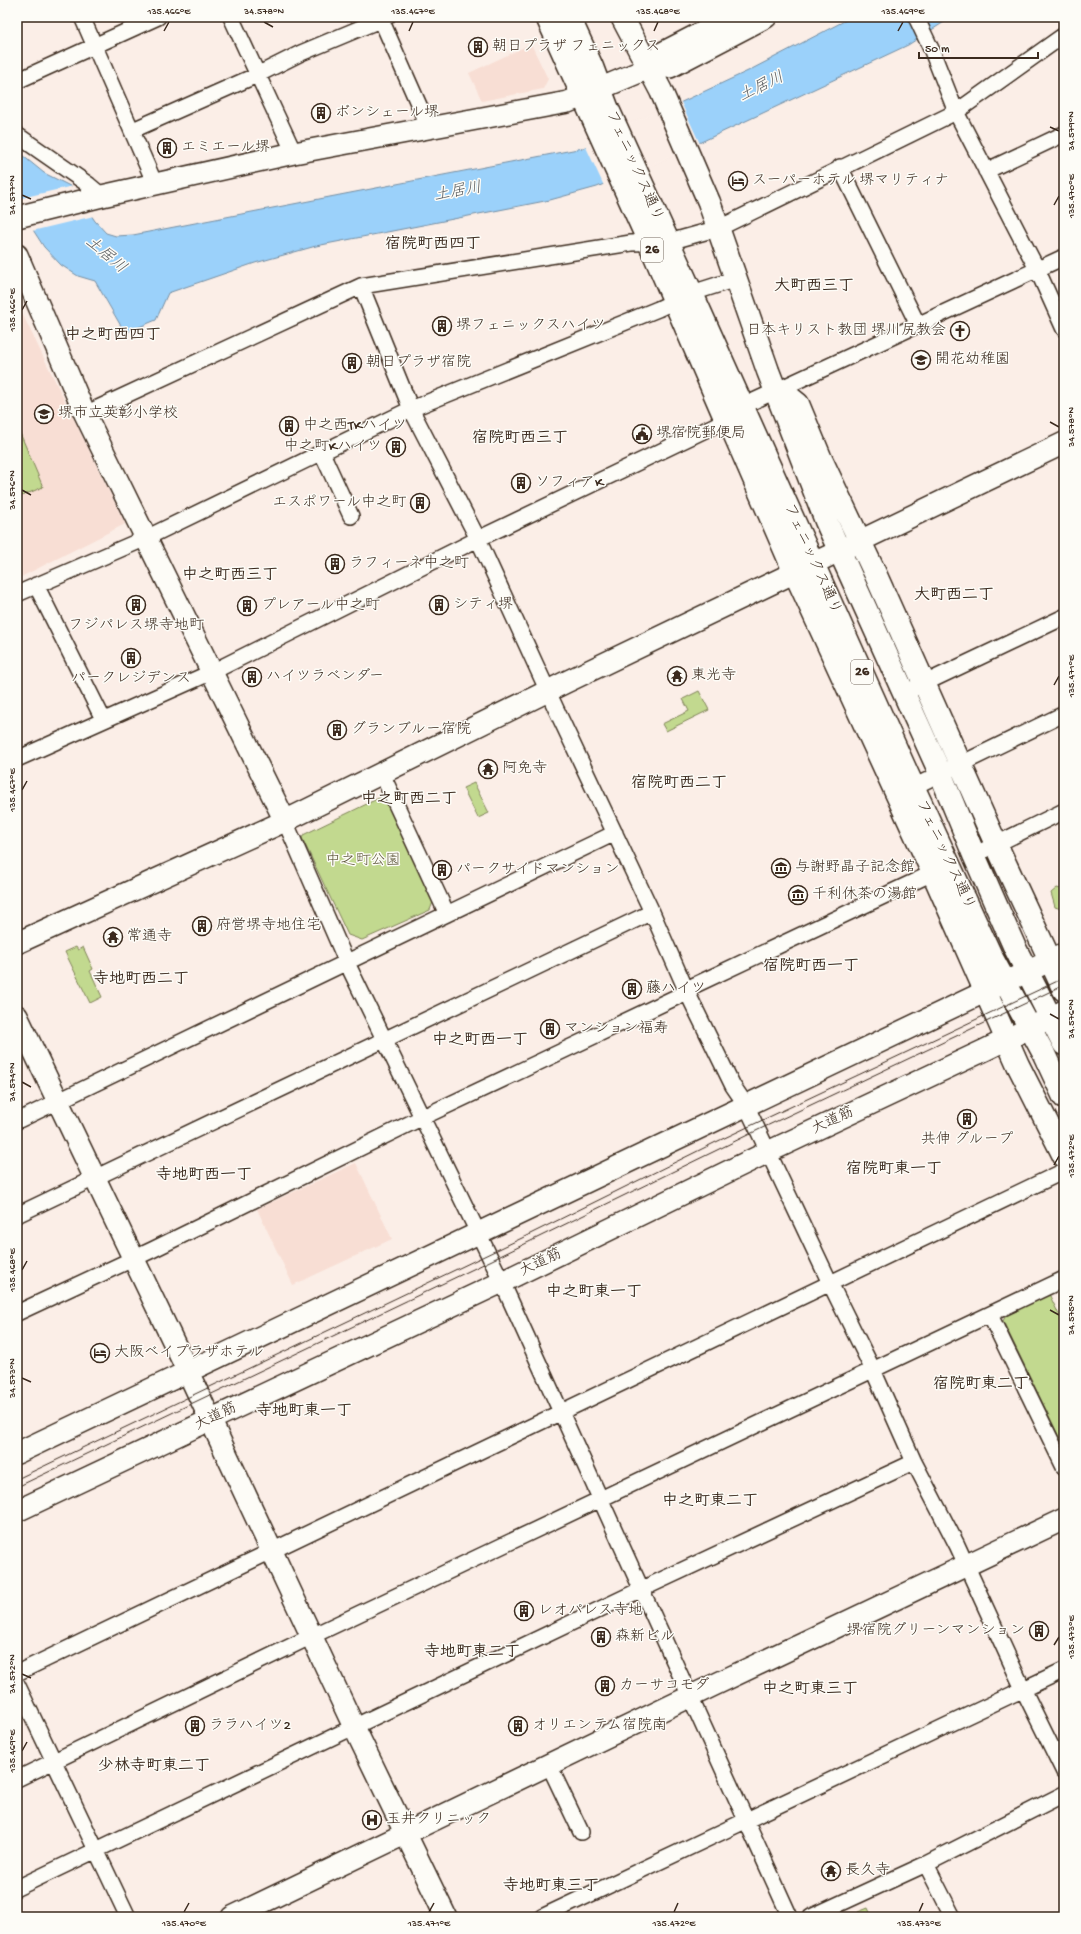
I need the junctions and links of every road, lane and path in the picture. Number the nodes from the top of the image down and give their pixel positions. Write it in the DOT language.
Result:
graph roads {
  1 [pos="82,17"];
  2 [pos="158,17"];
  3 [pos="232,17"];
  4 [pos="547,17"];
  5 [pos="569,17"];
  6 [pos="622,17"];
  7 [pos="732,17"];
  8 [pos="766,17"];
  9 [pos="916,17"];
  10 [pos="383,18"];
  11 [pos="1064,35"];
  12 [pos="95,46"];
  13 [pos="648,68"];
  14 [pos="257,75"];
  15 [pos="17,81"];
  16 [pos="594,101"];
  17 [pos="956,112"];
  18 [pos="429,128"];
  19 [pos="133,130"];
  20 [pos="1064,134"];
  21 [pos="17,135"];
  22 [pos="294,153"];
  23 [pos="840,167"];
  24 [pos="986,171"];
  25 [pos="155,184"];
  26 [pos="93,198"];
  27 [pos="19,217"];
  28 [pos="719,228"];
  29 [pos="659,242"];
  30 [pos="17,255"];
  31 [pos="1064,257"];
  32 [pos="1036,269"];
  33 [pos="736,279"];
  34 [pos="361,286"];
  35 [pos="683,297"];
  36 [pos="918,325"];
  37 [pos="1064,329"];
  38 [pos="776,391"];
  39 [pos="743,406"];
  40 [pos="411,410"];
  41 [pos="86,414"];
  42 [pos="726,420"];
  43 [pos="1064,443"];
  44 [pos="322,453"];
  45 [pos="351,516"];
  46 [pos="146,538"];
  47 [pos="478,540"];
  48 [pos="860,541"];
  49 [pos="840,551"];
  50 [pos="804,569"];
  51 [pos="36,585"];
  52 [pos="17,594"];
  53 [pos="1064,617"];
  54 [pos="212,672"];
  55 [pos="924,683"];
  56 [pos="548,690"];
  57 [pos="904,692"];
  58 [pos="1064,714"];
  59 [pos="103,719"];
  60 [pos="17,759"];
  61 [pos="960,765"];
  62 [pos="382,774"];
  63 [pos="941,775"];
  64 [pos="905,791"];
  65 [pos="1064,811"];
  66 [pos="285,821"];
  67 [pos="615,833"];
  68 [pos="996,844"];
  69 [pos="974,855"];
  70 [pos="941,869"];
  71 [pos="652,912"];
  72 [pos="447,914"];
  73 [pos="17,943"];
  74 [pos="1058,957"];
  75 [pos="347,963"];
  76 [pos="1027,972"];
  77 [pos="1004,983"];
  78 [pos="1064,990"];
  79 [pos="687,992"];
  80 [pos="985,992"];
  81 [pos="1057,1014"];
  82 [pos="17,1016"];
  83 [pos="1030,1028"];
  84 [pos="385,1039"];
  85 [pos="1006,1040"];
  86 [pos="1064,1044"];
  87 [pos="1064,1097"];
  88 [pos="57,1102"];
  89 [pos="746,1105"];
  90 [pos="423,1117"];
  91 [pos="17,1121"];
  92 [pos="768,1152"];
  93 [pos="1064,1156"];
  94 [pos="1064,1171"];
  95 [pos="94,1178"];
  96 [pos="17,1215"];
  97 [pos="479,1234"];
  98 [pos="133,1259"];
  99 [pos="1064,1279"];
  100 [pos="502,1282"];
  101 [pos="830,1283"];
  102 [pos="17,1313"];
  103 [pos="990,1315"];
  104 [pos="873,1370"];
  105 [pos="188,1372"];
  106 [pos="561,1411"];
  107 [pos="210,1419"];
  108 [pos="17,1453"];
  109 [pos="914,1462"];
  110 [pos="1064,1467"];
  111 [pos="600,1501"];
  112 [pos="17,1512"];
  113 [pos="1064,1519"];
  114 [pos="272,1550"];
  115 [pos="966,1566"];
  116 [pos="642,1588"];
  117 [pos="312,1636"];
  118 [pos="1064,1670"];
  119 [pos="17,1673"];
  120 [pos="17,1684"];
  121 [pos="1023,1689"];
  122 [pos="690,1696"];
  123 [pos="354,1727"];
  124 [pos="55,1760"];
  125 [pos="549,1765"];
  126 [pos="1064,1772"];
  127 [pos="17,1779"];
  128 [pos="1064,1794"];
  129 [pos="746,1820"];
  130 [pos="581,1832"];
  131 [pos="406,1834"];
  132 [pos="97,1850"];
  133 [pos="926,1864"];
  134 [pos="17,1888"];
  135 [pos="128,1917"];
  136 [pos="232,1917"];
  137 [pos="446,1917"];
  138 [pos="542,1917"];
  139 [pos="790,1917"];
  140 [pos="811,1917"];
  141 [pos="953,1917"];
  1 -- 12 [label="street"];
  2 -- 12 [label="street"];
  3 -- 14 [label="street"];
  4 -- 16 [label="highway, 26"];
  5 -- 16 [label="highway, フェニックス通り / 26"];
  6 -- 13 [label="highway, フェニックス通り / 26"];
  7 -- 13 [label="street"];
  8 -- 13 [label="street"];
  9 -- 17 [label="street"];
  10 -- 14 [label="street"];
  10 -- 18 [label="street"];
  11 -- 17 [label="street"];
  12 -- 15 [label="street"];
  12 -- 19 [label="street"];
  13 -- 16 [label="street"];
  13 -- 28 [label="highway, フェニックス通り / 26"];
  14 -- 19 [label="street"];
  14 -- 22 [label="street"];
  16 -- 18 [label="street"];
  16 -- 29 [label="highway, フェニックス通り / 26"];
  17 -- 23 [label="street"];
  17 -- 24 [label="street"];
  18 -- 22 [label="street"];
  19 -- 25 [label="street"];
  20 -- 24 [label="street"];
  21 -- 26 [label="street"];
  22 -- 25 [label="street"];
  23 -- 28 [label="street"];
  23 -- 36 [label="street"];
  24 -- 32 [label="street"];
  25 -- 26 [label="street"];
  26 -- 27 [label="street"];
  28 -- 29 [label="street"];
  28 -- 33 [label="highway, フェニックス通り / 26"];
  29 -- 34 [label="street"];
  29 -- 35 [label="highway, フェニックス通り / 26"];
  30 -- 41 [label="street"];
  31 -- 32 [label="street"];
  32 -- 36 [label="street"];
  32 -- 37 [label="street"];
  33 -- 35 [label="street"];
  33 -- 38 [label="highway, フェニックス通り / 26"];
  34 -- 40 [label="street"];
  34 -- 41 [label="street"];
  35 -- 39 [label="highway, フェニックス通り / 26"];
  35 -- 40 [label="street"];
  35 -- 42 [label="highway, 26"];
  36 -- 38 [label="street"];
  38 -- 39 [label="street"];
  38 -- 48 [label="highway"];
  38 -- 49 [label="highway, フェニックス通り / 26"];
  39 -- 42 [label="street"];
  39 -- 50 [label="highway, フェニックス通り / 26"];
  40 -- 44 [label="street"];
  40 -- 47 [label="street"];
  41 -- 46 [label="street"];
  42 -- 47 [label="street"];
  42 -- 50 [label="highway, 26"];
  43 -- 48 [label="street"];
  44 -- 45 [label="street"];
  44 -- 46 [label="street"];
  46 -- 51 [label="street"];
  46 -- 54 [label="street"];
  47 -- 54 [label="street"];
  47 -- 56 [label="street"];
  48 -- 49 [label="street"];
  48 -- 55 [label="highway"];
  49 -- 50 [label="street"];
  49 -- 57 [label="highway, フェニックス通り / 26"];
  50 -- 56 [label="street"];
  50 -- 64 [label="highway, フェニックス通り / 26"];
  51 -- 52 [label="street"];
  51 -- 59 [label="street"];
  53 -- 55 [label="street"];
  54 -- 59 [label="street"];
  54 -- 66 [label="street"];
  55 -- 57 [label="street"];
  55 -- 61 [label="highway"];
  56 -- 62 [label="street"];
  56 -- 67 [label="street"];
  57 -- 63 [label="highway, フェニックス通り / 26"];
  58 -- 61 [label="street"];
  59 -- 60 [label="street"];
  61 -- 63 [label="street"];
  61 -- 68 [label="highway"];
  62 -- 66 [label="street"];
  62 -- 72 [label="street"];
  63 -- 64 [label="street"];
  63 -- 69 [label="highway, フェニックス通り / 26"];
  64 -- 70 [label="highway, フェニックス通り / 26"];
  65 -- 68 [label="street"];
  66 -- 73 [label="street"];
  66 -- 75 [label="street"];
  67 -- 71 [label="street"];
  67 -- 72 [label="street"];
  68 -- 69 [label="street"];
  68 -- 74 [label="highway"];
  69 -- 76 [label="highway, フェニックス通り / 26"];
  70 -- 77 [label="highway, フェニックス通り / 26"];
  70 -- 79 [label="street"];
  70 -- 80 [label="highway, 26"];
  71 -- 79 [label="street"];
  71 -- 84 [label="street"];
  72 -- 75 [label="street"];
  74 -- 76 [label="street"];
  74 -- 78 [label="highway"];
  75 -- 84 [label="street"];
  75 -- 88 [label="street"];
  76 -- 77 [label="street"];
  76 -- 81 [label="highway, フェニックス通り / 26"];
  77 -- 80 [label="street"];
  77 -- 83 [label="highway, フェニックス通り / 26"];
  79 -- 89 [label="street"];
  79 -- 90 [label="street"];
  80 -- 85 [label="highway, 26"];
  80 -- 89 [label="street"];
  81 -- 83 [label="street, 大道筋"];
  81 -- 86 [label="highway, フェニックス通り / 26"];
  82 -- 88 [label="street"];
  83 -- 85 [label="street, 大道筋"];
  83 -- 87 [label="highway, フェニックス通り / 26"];
  84 -- 90 [label="street"];
  84 -- 95 [label="street"];
  85 -- 92 [label="street, 大道筋"];
  85 -- 93 [label="highway, 26"];
  88 -- 91 [label="street"];
  88 -- 95 [label="street"];
  89 -- 92 [label="street"];
  89 -- 97 [label="street"];
  90 -- 97 [label="street"];
  90 -- 98 [label="street"];
  92 -- 100 [label="street, 大道筋"];
  92 -- 101 [label="street"];
  94 -- 101 [label="street"];
  95 -- 96 [label="street"];
  95 -- 98 [label="street"];
  97 -- 100 [label="street"];
  97 -- 105 [label="street"];
  98 -- 102 [label="street"];
  98 -- 105 [label="street"];
  99 -- 103 [label="street"];
  100 -- 106 [label="street"];
  100 -- 107 [label="street, 大道筋"];
  101 -- 104 [label="street"];
  101 -- 106 [label="street"];
  103 -- 104 [label="street"];
  103 -- 110 [label="street"];
  104 -- 109 [label="street"];
  104 -- 111 [label="street"];
  105 -- 107 [label="street"];
  105 -- 108 [label="street"];
  106 -- 111 [label="street"];
  106 -- 114 [label="street"];
  107 -- 112 [label="street, 大道筋"];
  107 -- 114 [label="street"];
  109 -- 115 [label="street"];
  109 -- 116 [label="street"];
  111 -- 116 [label="street"];
  111 -- 117 [label="street"];
  113 -- 115 [label="street"];
  114 -- 117 [label="street"];
  114 -- 119 [label="street"];
  115 -- 121 [label="street"];
  115 -- 122 [label="street"];
  116 -- 122 [label="street"];
  116 -- 123 [label="street"];
  117 -- 123 [label="street"];
  117 -- 124 [label="street"];
  118 -- 121 [label="street"];
  120 -- 124 [label="street"];
  121 -- 126 [label="street"];
  121 -- 129 [label="street"];
  122 -- 125 [label="street"];
  122 -- 129 [label="street"];
  123 -- 131 [label="street"];
  123 -- 132 [label="street"];
  124 -- 127 [label="street"];
  124 -- 132 [label="street"];
  125 -- 130 [label="street"];
  125 -- 131 [label="street"];
  128 -- 133 [label="street"];
  129 -- 138 [label="street"];
  129 -- 139 [label="street"];
  131 -- 136 [label="street"];
  131 -- 137 [label="street"];
  132 -- 134 [label="street"];
  132 -- 135 [label="street"];
  133 -- 140 [label="street"];
  133 -- 141 [label="street"];
}
